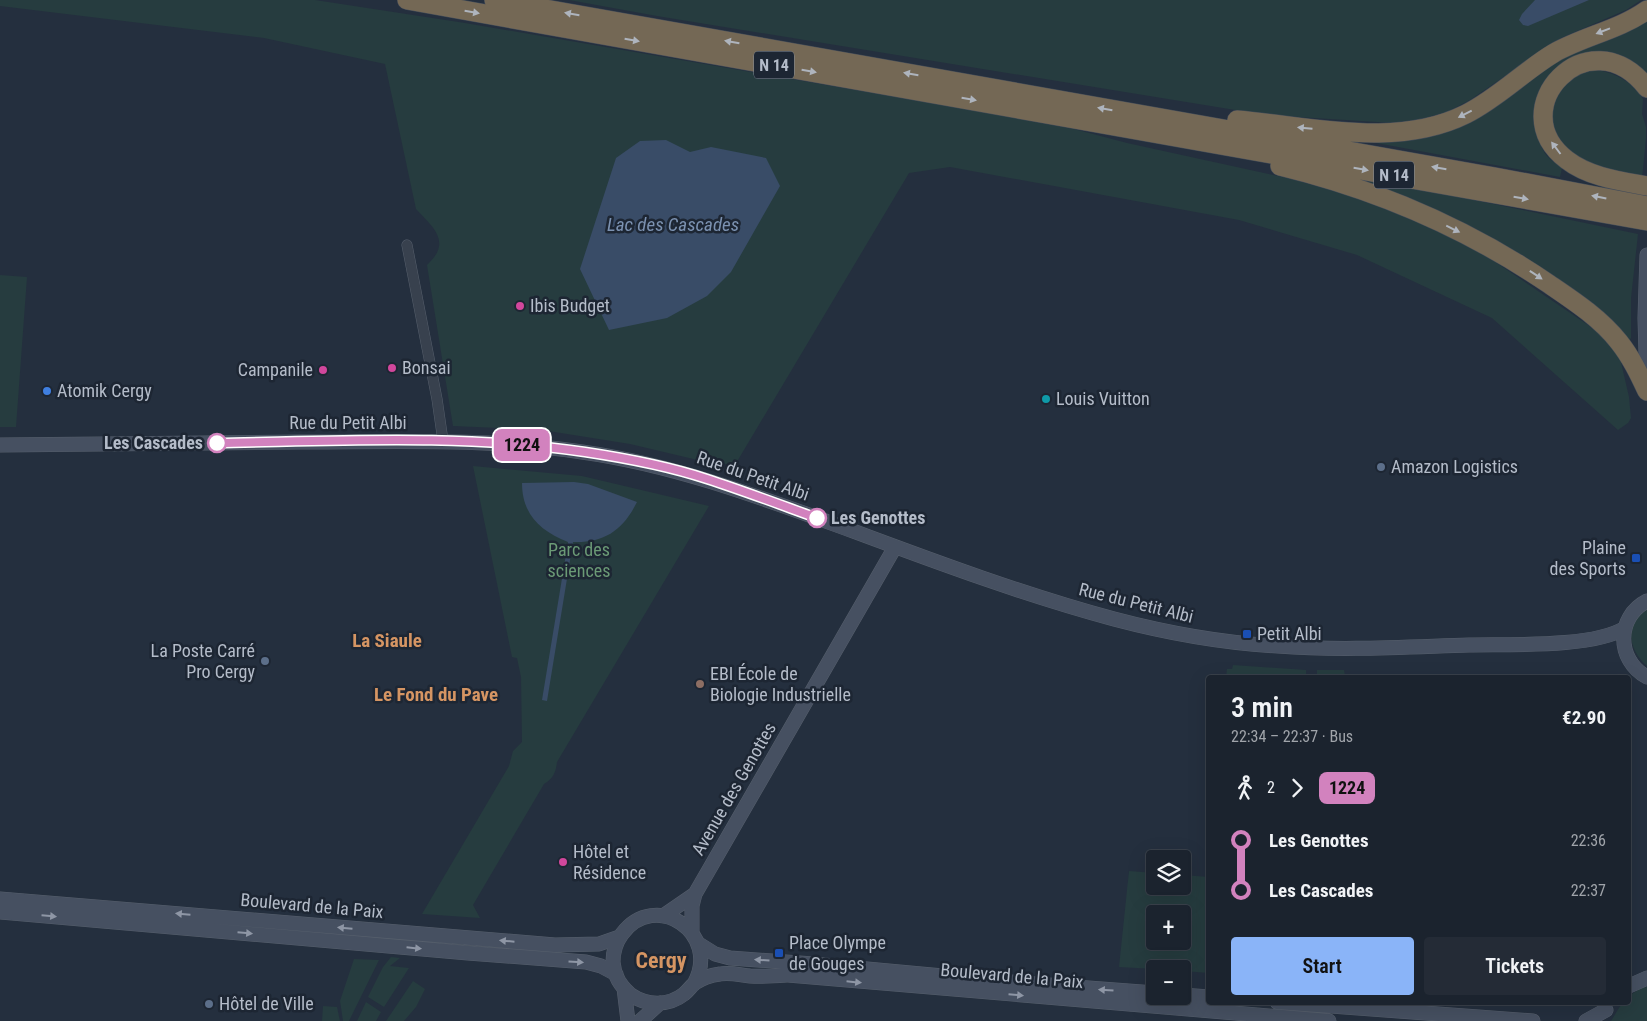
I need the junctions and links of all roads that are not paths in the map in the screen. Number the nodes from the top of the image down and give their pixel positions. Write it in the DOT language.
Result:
graph roads {
  1 [pos="407,0"];
  2 [pos="494,0"];
  3 [pos="1647,10"];
  4 [pos="1647,88"];
  5 [pos="1147,124"];
  6 [pos="1647,186"];
  7 [pos="1647,206"];
  8 [pos="1647,221"];
  9 [pos="406,245"];
  10 [pos="1647,255"];
  11 [pos="1647,393"];
  12 [pos="443,441"];
  13 [pos="0,445"];
  14 [pos="895,547"];
  15 [pos="1647,600"];
  16 [pos="1625,628"];
  17 [pos="1567,642"];
  18 [pos="1625,651"];
  19 [pos="1647,677"];
  20 [pos="695,894"];
  21 [pos="0,899"];
  22 [pos="0,912"];
  23 [pos="663,916"];
  24 [pos="692,932"];
  25 [pos="620,937"];
  26 [pos="699,944"];
  27 [pos="616,974"];
  28 [pos="1646,978"];
  29 [pos="694,984"];
  30 [pos="1631,985"];
  31 [pos="624,988"];
  32 [pos="1146,992"];
  33 [pos="1191,996"];
  34 [pos="1206,997"];
  35 [pos="660,1003"];
  36 [pos="1317,1005"];
  37 [pos="1607,1011"];
  38 [pos="628,1021"];
  39 [pos="640,1021"];
  40 [pos="1329,1021"];
  41 [pos="1532,1021"];
  42 [pos="1586,1021"];
  1 -- 5 [label="highway, N 14, one-way"];
  5 -- 2 [label="highway, N 14, one-way"];
  3 -- 5 [label="highway, one-way"];
  6 -- 4 [label="highway, one-way"];
  7 -- 5 [label="highway, N 14, one-way"];
  5 -- 8 [label="highway, N 14, one-way"];
  5 -- 11 [label="highway, one-way"];
  9 -- 12 [label="street"];
  10 -- 11 [label="main road"];
  12 -- 13 [label="main road, Rue du Petit Albi"];
  12 -- 14 [label="main road, Rue du Petit Albi"];
  14 -- 17 [label="main road, Rue du Petit Albi"];
  14 -- 20 [label="main road, Avenue des Genottes"];
  15 -- 16 [label="main road"];
  16 -- 17 [label="main road, Rue du Petit Albi"];
  16 -- 18 [label="main road"];
  17 -- 18 [label="main road, Rue du Petit Albi"];
  18 -- 19 [label="main road"];
  20 -- 23 [label="main road, Avenue des Genottes"];
  20 -- 24 [label="main road, Avenue des Genottes"];
  25 -- 21 [label="main road, Boulevard de la Paix, one-way"];
  22 -- 27 [label="main road, Boulevard de la Paix, one-way"];
  23 -- 24 [label="main road"];
  23 -- 25 [label="main road"];
  24 -- 26 [label="main road"];
  25 -- 27 [label="main road"];
  26 -- 29 [label="main road"];
  32 -- 26 [label="main road, Boulevard de la Paix, one-way"];
  27 -- 31 [label="main road"];
  28 -- 30 [label="main road"];
  29 -- 35 [label="main road"];
  29 -- 40 [label="main road, Boulevard de la Paix, one-way"];
  31 -- 35 [label="main road"];
  31 -- 38 [label="main road"];
  33 -- 34 [label="main road"];
  35 -- 39 [label="main road"];
  36 -- 41 [label="main road"];
  37 -- 42 [label="main road"];
}
